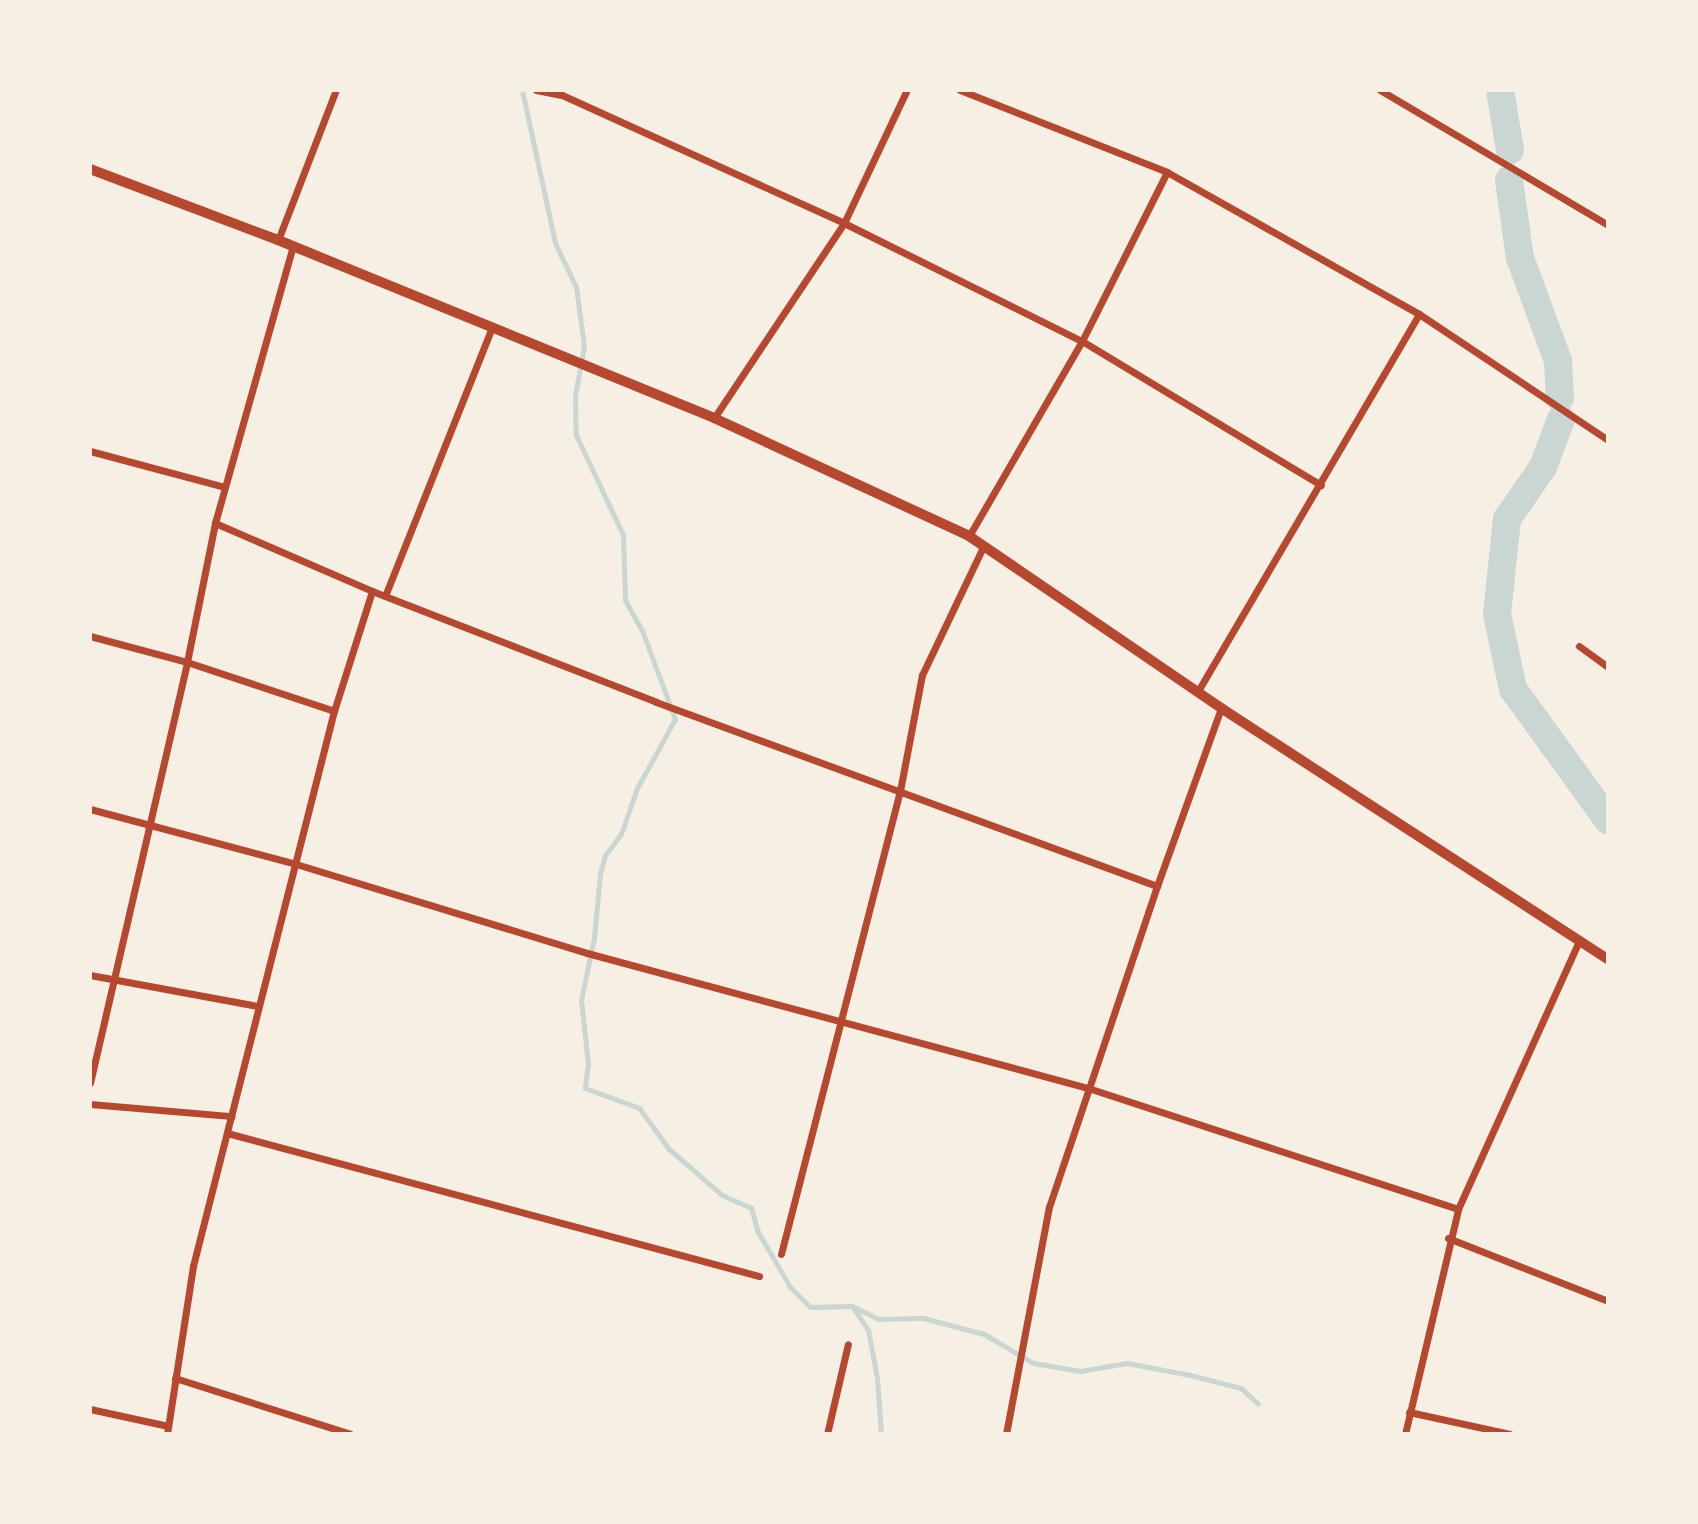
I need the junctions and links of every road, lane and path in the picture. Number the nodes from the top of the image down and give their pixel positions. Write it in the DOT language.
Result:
graph roads {
  1 [pos="336,90"];
  2 [pos="536,90"];
  3 [pos="907,90"];
  4 [pos="960,90"];
  5 [pos="1380,90"];
  6 [pos="90,169"];
  7 [pos="1167,172"];
  8 [pos="844,223"];
  9 [pos="1608,225"];
  10 [pos="278,240"];
  11 [pos="293,246"];
  12 [pos="1419,314"];
  13 [pos="491,329"];
  14 [pos="1082,341"];
  15 [pos="714,418"];
  16 [pos="1608,440"];
  17 [pos="90,451"];
  18 [pos="1321,485"];
  19 [pos="224,487"];
  20 [pos="215,523"];
  21 [pos="969,536"];
  22 [pos="984,545"];
  23 [pos="372,591"];
  24 [pos="385,596"];
  25 [pos="90,636"];
  26 [pos="1579,646"];
  27 [pos="187,662"];
  28 [pos="1608,667"];
  29 [pos="1198,691"];
  30 [pos="1221,708"];
  31 [pos="334,711"];
  32 [pos="900,791"];
  33 [pos="90,809"];
  34 [pos="148,826"];
  35 [pos="296,864"];
  36 [pos="1157,886"];
  37 [pos="1579,941"];
  38 [pos="1608,959"];
  39 [pos="90,975"];
  40 [pos="114,979"];
  41 [pos="257,1006"];
  42 [pos="843,1022"];
  43 [pos="90,1083"];
  44 [pos="1088,1088"];
  45 [pos="90,1104"];
  46 [pos="231,1116"];
  47 [pos="227,1133"];
  48 [pos="1458,1209"];
  49 [pos="1448,1238"];
  50 [pos="781,1254"];
  51 [pos="759,1276"];
  52 [pos="1608,1301"];
  53 [pos="848,1344"];
  54 [pos="175,1378"];
  55 [pos="90,1409"];
  56 [pos="1409,1412"];
  57 [pos="167,1430"];
  58 [pos="339,1432"];
  59 [pos="350,1434"];
  60 [pos="827,1434"];
  61 [pos="1006,1434"];
  62 [pos="1405,1434"];
  63 [pos="1510,1434"];
  1 -- 10 [label="street"];
  2 -- 8 [label="street"];
  3 -- 8 [label="street"];
  4 -- 7 [label="street"];
  5 -- 9 [label="street"];
  6 -- 10 [label="main road"];
  7 -- 12 [label="street"];
  7 -- 14 [label="street"];
  8 -- 14 [label="street"];
  8 -- 15 [label="street"];
  10 -- 11 [label="main road"];
  11 -- 13 [label="main road"];
  11 -- 19 [label="street"];
  12 -- 16 [label="street"];
  12 -- 18 [label="street"];
  13 -- 15 [label="main road"];
  13 -- 24 [label="street"];
  14 -- 18 [label="street"];
  14 -- 21 [label="street"];
  15 -- 21 [label="main road"];
  17 -- 19 [label="street"];
  18 -- 29 [label="street"];
  19 -- 20 [label="street"];
  20 -- 23 [label="street"];
  20 -- 27 [label="street"];
  21 -- 22 [label="main road"];
  22 -- 29 [label="main road"];
  22 -- 32 [label="street"];
  23 -- 24 [label="street"];
  23 -- 31 [label="street"];
  24 -- 32 [label="street"];
  25 -- 27 [label="street"];
  26 -- 28 [label="street"];
  27 -- 31 [label="street"];
  27 -- 34 [label="street"];
  29 -- 30 [label="main road"];
  30 -- 36 [label="street"];
  30 -- 37 [label="main road"];
  31 -- 35 [label="street"];
  32 -- 36 [label="street"];
  32 -- 42 [label="street"];
  33 -- 34 [label="street"];
  34 -- 35 [label="street"];
  34 -- 40 [label="street"];
  35 -- 41 [label="street"];
  35 -- 42 [label="street"];
  36 -- 44 [label="street"];
  37 -- 38 [label="main road"];
  37 -- 48 [label="street"];
  39 -- 40 [label="street"];
  40 -- 41 [label="street"];
  40 -- 43 [label="street"];
  41 -- 46 [label="street"];
  42 -- 44 [label="street"];
  42 -- 50 [label="street"];
  44 -- 48 [label="street"];
  44 -- 61 [label="street"];
  45 -- 46 [label="street"];
  46 -- 47 [label="street"];
  47 -- 51 [label="street"];
  47 -- 54 [label="street"];
  48 -- 49 [label="street"];
  49 -- 52 [label="street"];
  49 -- 56 [label="street"];
  53 -- 60 [label="street"];
  54 -- 57 [label="street"];
  54 -- 58 [label="street"];
  55 -- 57 [label="street"];
  56 -- 62 [label="street"];
  56 -- 63 [label="street"];
  58 -- 59 [label="street"];
}
